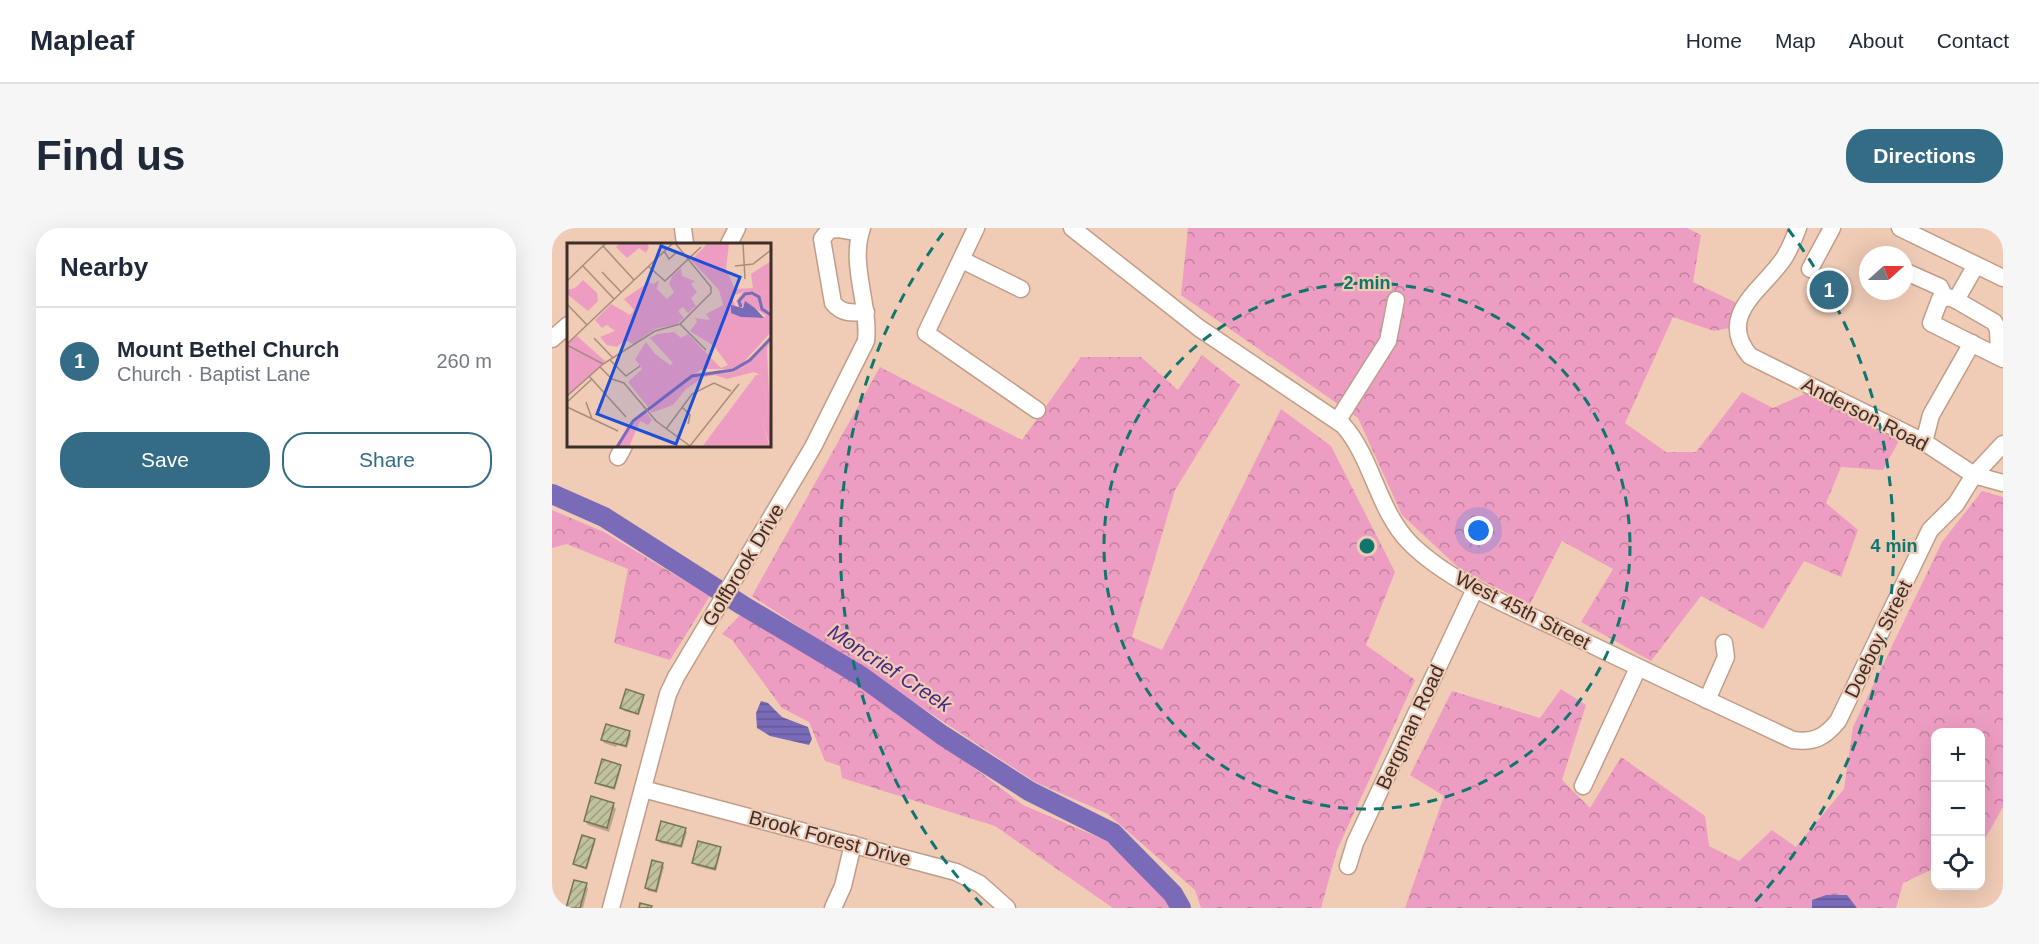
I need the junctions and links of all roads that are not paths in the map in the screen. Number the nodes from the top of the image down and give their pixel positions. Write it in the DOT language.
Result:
graph roads {
  1 [pos="683,228"];
  2 [pos="737,228"];
  3 [pos="976,228"];
  4 [pos="1072,228"];
  5 [pos="1798,228"];
  6 [pos="1832,228"];
  7 [pos="1900,228"];
  8 [pos="861,230"];
  9 [pos="684,243"];
  10 [pos="730,243"];
  11 [pos="962,260"];
  12 [pos="1976,265"];
  13 [pos="1810,269"];
  14 [pos="1913,275"];
  15 [pos="2003,278"];
  16 [pos="1021,289"];
  17 [pos="1950,299"];
  18 [pos="1396,300"];
  19 [pos="866,312"];
  20 [pos="567,326"];
  21 [pos="552,339"];
  22 [pos="1972,344"];
  23 [pos="2001,358"];
  24 [pos="1037,410"];
  25 [pos="1338,420"];
  26 [pos="1924,442"];
  27 [pos="2003,444"];
  28 [pos="1974,475"];
  29 [pos="2003,483"];
  30 [pos="1475,589"];
  31 [pos="1724,643"];
  32 [pos="1638,668"];
  33 [pos="1707,700"];
  34 [pos="1838,721"];
  35 [pos="1583,786"];
  36 [pos="644,789"];
  37 [pos="853,844"];
  38 [pos="1348,866"];
  39 [pos="611,908"];
  40 [pos="833,908"];
  41 [pos="1007,908"];
  1 -- 9 [label="street"];
  2 -- 10 [label="street"];
  3 -- 11 [label="street"];
  4 -- 25 [label="street, West 45th Street"];
  5 -- 26 [label="street, Anderson Road"];
  6 -- 13 [label="street"];
  7 -- 12 [label="street"];
  8 -- 19 [label="street, Golfbrook Drive"];
  8 -- 19 [label="street"];
  11 -- 16 [label="street"];
  11 -- 24 [label="street"];
  12 -- 15 [label="street"];
  12 -- 17 [label="street"];
  14 -- 17 [label="street"];
  17 -- 22 [label="street"];
  17 -- 23 [label="street"];
  18 -- 25 [label="street"];
  19 -- 36 [label="street, Golfbrook Drive"];
  20 -- 21 [label="street"];
  22 -- 23 [label="street"];
  22 -- 26 [label="street"];
  25 -- 30 [label="street, West 45th Street"];
  26 -- 28 [label="street, Anderson Road"];
  27 -- 28 [label="street, Doeboy Street"];
  28 -- 29 [label="street, Anderson Road"];
  28 -- 34 [label="street, Doeboy Street"];
  30 -- 32 [label="street, West 45th Street"];
  30 -- 38 [label="street, Bergman Road"];
  31 -- 33 [label="street"];
  32 -- 33 [label="street, West 45th Street"];
  32 -- 35 [label="street"];
  33 -- 34 [label="street, West 45th Street"];
  36 -- 37 [label="street, Brook Forest Drive"];
  36 -- 39 [label="street, Golfbrook Drive"];
  37 -- 40 [label="street"];
  37 -- 41 [label="street, Brook Forest Drive"];
}
